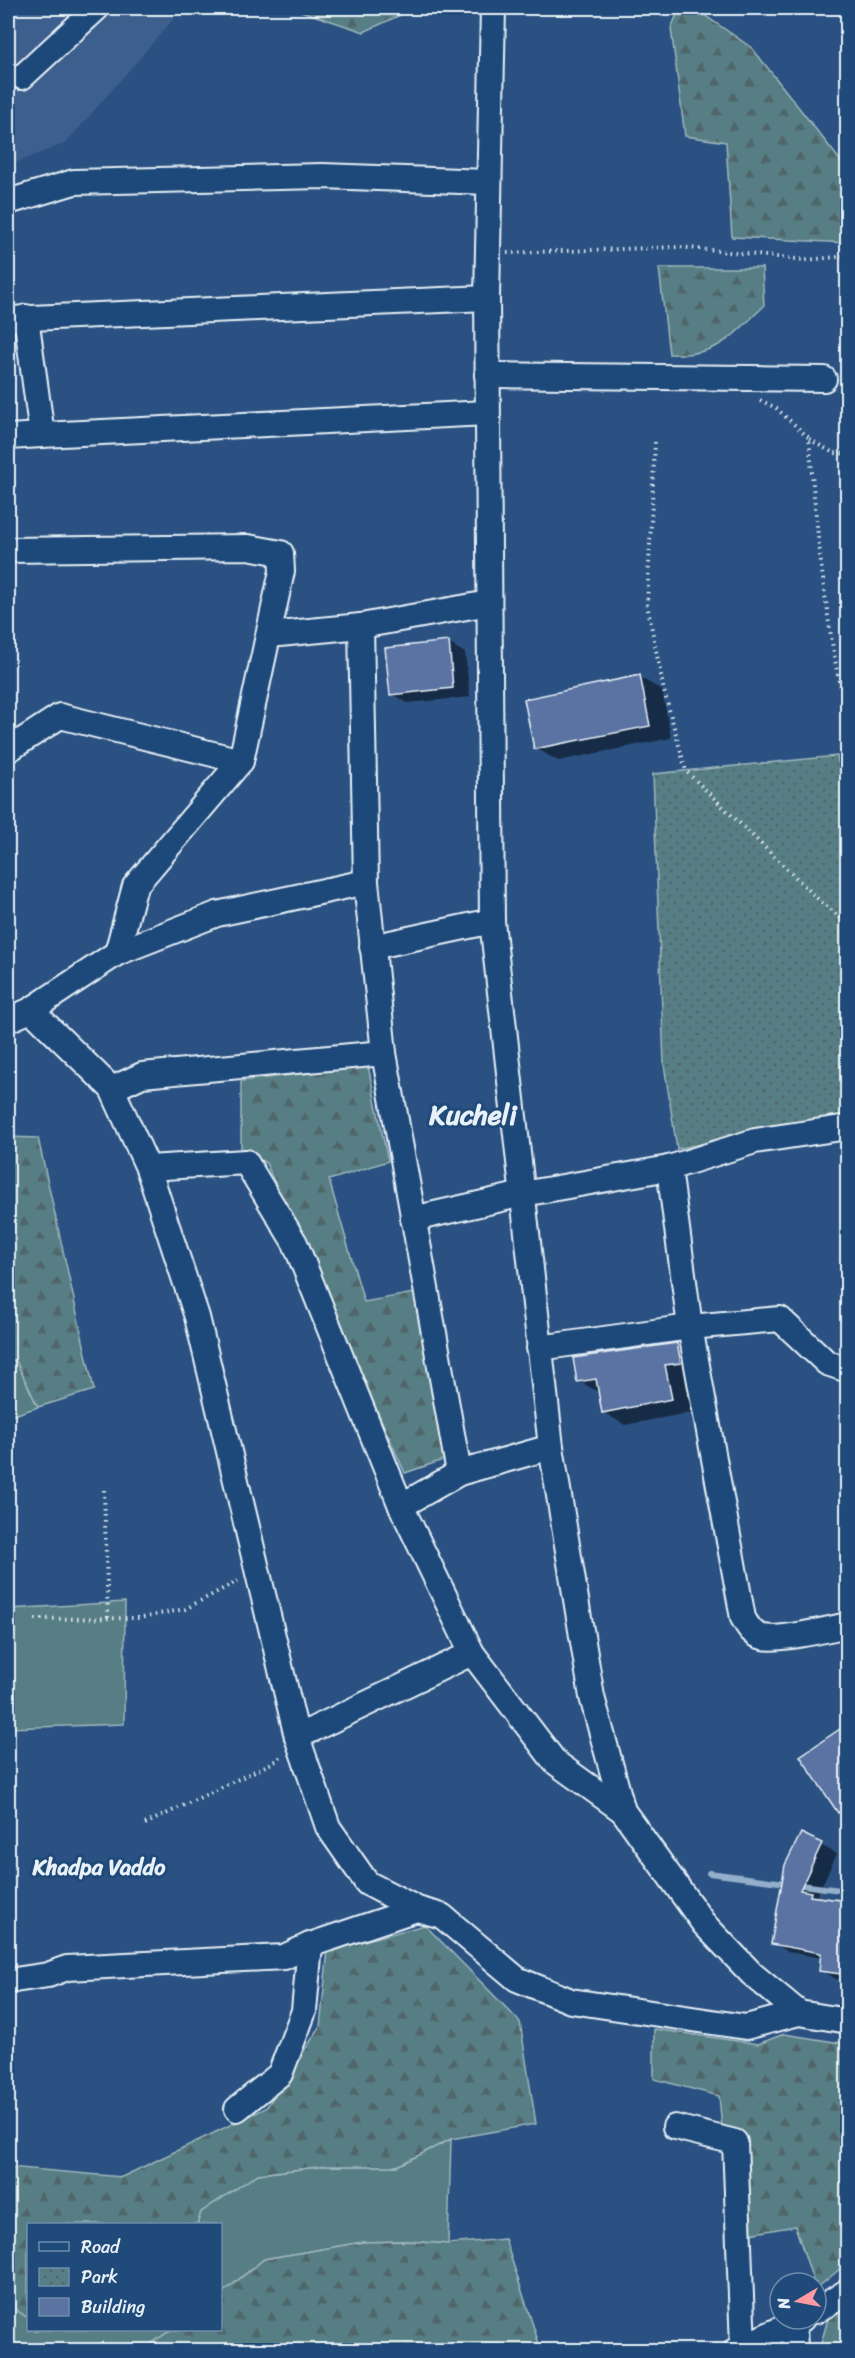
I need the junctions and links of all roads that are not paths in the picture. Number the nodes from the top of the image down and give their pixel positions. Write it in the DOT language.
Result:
graph roads {
  1 [pos="97,8"];
  2 [pos="493,8"];
  3 [pos="22,77"];
  4 [pos="488,182"];
  5 [pos="8,202"];
  6 [pos="487,298"];
  7 [pos="17,318"];
  8 [pos="487,375"];
  9 [pos="824,379"];
  10 [pos="487,413"];
  11 [pos="42,435"];
  12 [pos="8,437"];
  13 [pos="8,550"];
  14 [pos="489,603"];
  15 [pos="361,626"];
  16 [pos="269,635"];
  17 [pos="8,750"];
  18 [pos="241,761"];
  19 [pos="366,882"];
  20 [pos="492,921"];
  21 [pos="372,947"];
  22 [pos="117,953"];
  23 [pos="31,1010"];
  24 [pos="8,1020"];
  25 [pos="384,1053"];
  26 [pos="112,1089"];
  27 [pos="848,1127"];
  28 [pos="148,1168"];
  29 [pos="669,1168"];
  30 [pos="524,1194"];
  31 [pos="413,1218"];
  32 [pos="690,1327"];
  33 [pos="539,1348"];
  34 [pos="848,1370"];
  35 [pos="551,1447"];
  36 [pos="459,1473"];
  37 [pos="401,1506"];
  38 [pos="848,1625"];
  39 [pos="472,1653"];
  40 [pos="297,1737"];
  41 [pos="623,1810"];
  42 [pos="417,1909"];
  43 [pos="310,1945"];
  44 [pos="8,1981"];
  45 [pos="799,2013"];
  46 [pos="848,2021"];
  47 [pos="237,2109"];
  48 [pos="675,2127"];
  49 [pos="848,2291"];
  50 [pos="828,2304"];
  51 [pos="778,2331"];
  52 [pos="797,2331"];
  53 [pos="739,2349"];
  54 [pos="795,2350"];
  1 -- 3 [label="street"];
  2 -- 4 [label="street"];
  4 -- 5 [label="street"];
  4 -- 6 [label="street"];
  6 -- 7 [label="street"];
  6 -- 8 [label="street"];
  7 -- 11 [label="street"];
  8 -- 9 [label="street"];
  8 -- 10 [label="street"];
  10 -- 11 [label="street"];
  10 -- 14 [label="street"];
  11 -- 12 [label="street"];
  13 -- 16 [label="street"];
  14 -- 15 [label="street"];
  14 -- 20 [label="street"];
  15 -- 16 [label="street"];
  15 -- 19 [label="street"];
  16 -- 18 [label="street"];
  17 -- 18 [label="street"];
  18 -- 22 [label="street"];
  19 -- 21 [label="street"];
  19 -- 22 [label="street"];
  20 -- 21 [label="street"];
  20 -- 30 [label="street"];
  21 -- 25 [label="street"];
  22 -- 23 [label="street"];
  23 -- 24 [label="street"];
  23 -- 26 [label="street"];
  25 -- 26 [label="street"];
  25 -- 31 [label="street"];
  26 -- 28 [label="street"];
  27 -- 29 [label="street"];
  28 -- 37 [label="street"];
  28 -- 40 [label="street"];
  29 -- 30 [label="street"];
  29 -- 32 [label="street"];
  30 -- 31 [label="street"];
  30 -- 33 [label="street"];
  31 -- 36 [label="street"];
  32 -- 33 [label="street"];
  32 -- 34 [label="street"];
  32 -- 38 [label="street"];
  33 -- 35 [label="street"];
  35 -- 36 [label="street"];
  35 -- 41 [label="street"];
  36 -- 37 [label="street"];
  37 -- 39 [label="street"];
  39 -- 40 [label="street"];
  39 -- 41 [label="street"];
  40 -- 42 [label="street"];
  41 -- 45 [label="street"];
  42 -- 43 [label="street"];
  42 -- 45 [label="street"];
  43 -- 44 [label="street"];
  43 -- 47 [label="street"];
  45 -- 46 [label="street"];
  48 -- 53 [label="street"];
  49 -- 50 [label="street"];
  51 -- 53 [label="street"];
  52 -- 54 [label="street"];
}
